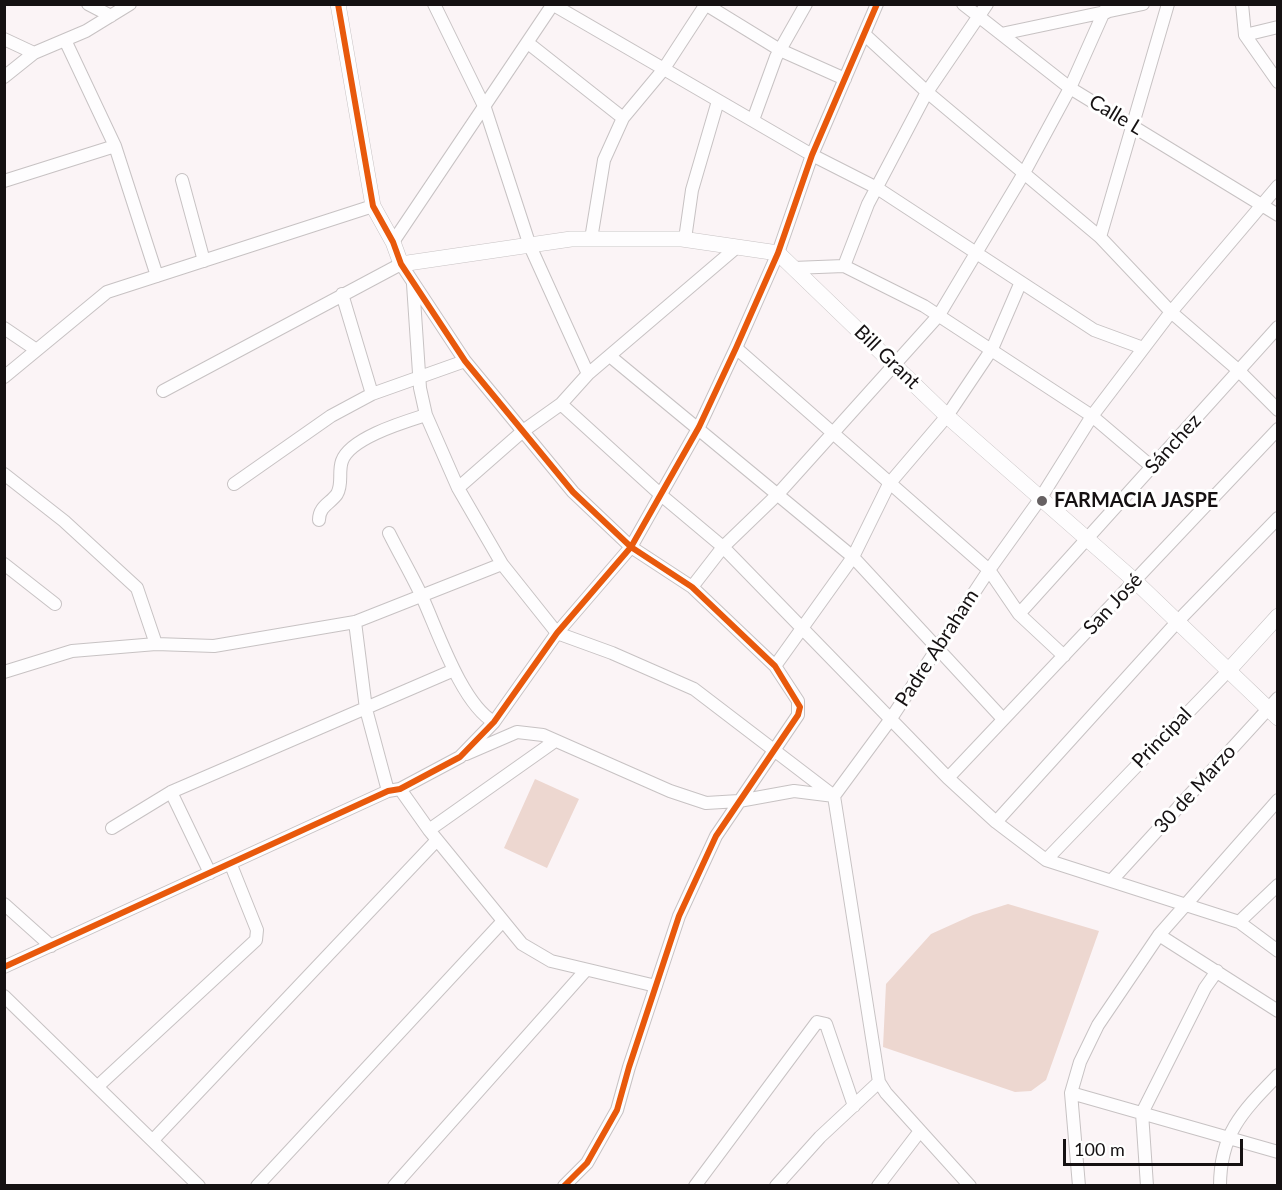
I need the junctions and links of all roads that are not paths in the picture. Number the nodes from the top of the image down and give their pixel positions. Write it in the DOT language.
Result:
graph roads {
  1 [pos="88,4"];
  2 [pos="130,4"];
  3 [pos="338,4"];
  4 [pos="434,4"];
  5 [pos="806,4"];
  6 [pos="877,4"];
  7 [pos="963,4"];
  8 [pos="987,4"];
  9 [pos="1143,4"];
  10 [pos="1168,4"];
  11 [pos="1242,4"];
  12 [pos="553,5"];
  13 [pos="706,5"];
  14 [pos="1107,8"];
  15 [pos="111,16"];
  16 [pos="981,16"];
  17 [pos="1278,27"];
  18 [pos="864,34"];
  19 [pos="1001,34"];
  20 [pos="1245,35"];
  21 [pos="4,39"];
  22 [pos="65,40"];
  23 [pos="528,43"];
  24 [pos="780,50"];
  25 [pos="34,53"];
  26 [pos="663,70"];
  27 [pos="4,77"];
  28 [pos="845,79"];
  29 [pos="1278,82"];
  30 [pos="1070,88"];
  31 [pos="927,92"];
  32 [pos="718,101"];
  33 [pos="485,108"];
  34 [pos="623,118"];
  35 [pos="753,120"];
  36 [pos="1134,125"];
  37 [pos="115,146"];
  38 [pos="812,155"];
  39 [pos="1024,173"];
  40 [pos="182,180"];
  41 [pos="4,181"];
  42 [pos="1278,186"];
  43 [pos="877,188"];
  44 [pos="1260,204"];
  45 [pos="373,206"];
  46 [pos="1278,216"];
  47 [pos="1100,237"];
  48 [pos="591,239"];
  49 [pos="685,239"];
  50 [pos="393,242"];
  51 [pos="530,246"];
  52 [pos="737,247"];
  53 [pos="778,253"];
  54 [pos="975,255"];
  55 [pos="204,261"];
  56 [pos="401,264"];
  57 [pos="844,266"];
  58 [pos="793,268"];
  59 [pos="157,276"];
  60 [pos="413,284"];
  61 [pos="1020,284"];
  62 [pos="342,294"];
  63 [pos="1171,312"];
  64 [pos="939,315"];
  65 [pos="1278,327"];
  66 [pos="4,328"];
  67 [pos="736,348"];
  68 [pos="1143,348"];
  69 [pos="35,349"];
  70 [pos="992,349"];
  71 [pos="611,357"];
  72 [pos="465,361"];
  73 [pos="895,365"];
  74 [pos="1238,370"];
  75 [pos="588,374"];
  76 [pos="4,377"];
  77 [pos="420,378"];
  78 [pos="163,391"];
  79 [pos="372,394"];
  80 [pos="561,404"];
  81 [pos="1278,410"];
  82 [pos="426,415"];
  83 [pos="947,416"];
  84 [pos="1092,416"];
  85 [pos="699,427"];
  86 [pos="1278,429"];
  87 [pos="523,431"];
  88 [pos="833,432"];
  89 [pos="1152,467"];
  90 [pos="4,474"];
  91 [pos="234,484"];
  92 [pos="889,484"];
  93 [pos="459,488"];
  94 [pos="778,494"];
  95 [pos="661,495"];
  96 [pos="1041,499"];
  97 [pos="1278,518"];
  98 [pos="319,520"];
  99 [pos="389,533"];
  100 [pos="1087,540"];
  101 [pos="631,547"];
  102 [pos="723,547"];
  103 [pos="853,557"];
  104 [pos="4,564"];
  105 [pos="502,564"];
  106 [pos="989,570"];
  107 [pos="1135,581"];
  108 [pos="692,587"];
  109 [pos="422,597"];
  110 [pos="55,604"];
  111 [pos="1019,614"];
  112 [pos="1278,616"];
  113 [pos="1178,621"];
  114 [pos="355,622"];
  115 [pos="804,627"];
  116 [pos="557,633"];
  117 [pos="156,644"];
  118 [pos="938,646"];
  119 [pos="1064,656"];
  120 [pos="776,666"];
  121 [pos="454,670"];
  122 [pos="1228,671"];
  123 [pos="4,672"];
  124 [pos="1274,708"];
  125 [pos="366,709"];
  126 [pos="1003,718"];
  127 [pos="890,720"];
  128 [pos="494,722"];
  129 [pos="555,741"];
  130 [pos="774,750"];
  131 [pos="460,758"];
  132 [pos="948,778"];
  133 [pos="394,790"];
  134 [pos="171,792"];
  135 [pos="834,796"];
  136 [pos="1278,800"];
  137 [pos="739,801"];
  138 [pos="996,822"];
  139 [pos="112,828"];
  140 [pos="429,830"];
  141 [pos="437,840"];
  142 [pos="1046,860"];
  143 [pos="231,865"];
  144 [pos="210,873"];
  145 [pos="1112,880"];
  146 [pos="1278,885"];
  147 [pos="1185,903"];
  148 [pos="4,904"];
  149 [pos="502,921"];
  150 [pos="1239,922"];
  151 [pos="1159,935"];
  152 [pos="51,946"];
  153 [pos="1278,951"];
  154 [pos="4,967"];
  155 [pos="586,970"];
  156 [pos="1217,970"];
  157 [pos="656,986"];
  158 [pos="4,996"];
  159 [pos="1278,1011"];
  160 [pos="1278,1075"];
  161 [pos="879,1082"];
  162 [pos="98,1086"];
  163 [pos="1071,1093"];
  164 [pos="854,1106"];
  165 [pos="1142,1113"];
  166 [pos="920,1131"];
  167 [pos="1227,1137"];
  168 [pos="153,1140"];
  169 [pos="1278,1152"];
  170 [pos="704,1183"];
  171 [pos="199,1185"];
  172 [pos="257,1185"];
  173 [pos="394,1185"];
  174 [pos="564,1185"];
  175 [pos="776,1185"];
  176 [pos="878,1185"];
  177 [pos="969,1185"];
  178 [pos="1079,1185"];
  179 [pos="1147,1185"];
  180 [pos="1220,1185"];
  1 -- 15 [label="street"];
  2 -- 15 [label="street"];
  3 -- 45 [label="street"];
  4 -- 33 [label="street"];
  5 -- 24 [label="street"];
  6 -- 18 [label="street"];
  7 -- 16 [label="street, Calle L"];
  8 -- 16 [label="street"];
  9 -- 14 [label="street"];
  10 -- 36 [label="street"];
  11 -- 20 [label="street"];
  12 -- 23 [label="street"];
  12 -- 26 [label="street"];
  13 -- 24 [label="street"];
  13 -- 26 [label="street"];
  14 -- 19 [label="street"];
  14 -- 30 [label="street"];
  15 -- 22 [label="street"];
  16 -- 19 [label="street, Calle L"];
  16 -- 31 [label="street"];
  17 -- 20 [label="street"];
  18 -- 28 [label="street"];
  18 -- 31 [label="street"];
  19 -- 30 [label="street, Calle L"];
  20 -- 29 [label="street"];
  21 -- 25 [label="street"];
  22 -- 25 [label="street"];
  22 -- 37 [label="street"];
  23 -- 33 [label="street"];
  23 -- 34 [label="street"];
  24 -- 28 [label="street"];
  24 -- 35 [label="street"];
  25 -- 27 [label="street"];
  26 -- 32 [label="street"];
  26 -- 34 [label="street"];
  28 -- 38 [label="street"];
  30 -- 36 [label="street, Calle L"];
  30 -- 39 [label="street"];
  31 -- 39 [label="street"];
  31 -- 43 [label="street"];
  32 -- 35 [label="street"];
  32 -- 49 [label="street"];
  33 -- 50 [label="street"];
  33 -- 51 [label="street"];
  34 -- 48 [label="street"];
  35 -- 38 [label="street"];
  36 -- 44 [label="street, Calle L"];
  36 -- 47 [label="street"];
  37 -- 41 [label="street"];
  37 -- 59 [label="street"];
  38 -- 43 [label="street"];
  38 -- 53 [label="street"];
  39 -- 47 [label="street"];
  39 -- 54 [label="street"];
  40 -- 55 [label="street"];
  42 -- 44 [label="street, Padre Abraham"];
  43 -- 54 [label="street"];
  43 -- 57 [label="street"];
  44 -- 46 [label="street, Calle L"];
  44 -- 63 [label="street, Padre Abraham"];
  45 -- 50 [label="street"];
  45 -- 55 [label="street"];
  47 -- 63 [label="street"];
  48 -- 49 [label="street"];
  48 -- 51 [label="street"];
  49 -- 52 [label="street"];
  50 -- 56 [label="street"];
  51 -- 56 [label="street"];
  51 -- 75 [label="street"];
  52 -- 53 [label="street"];
  52 -- 71 [label="street"];
  53 -- 58 [label="street, Bill Grant"];
  53 -- 67 [label="street"];
  54 -- 61 [label="street"];
  54 -- 64 [label="street"];
  55 -- 59 [label="street"];
  56 -- 60 [label="street"];
  56 -- 62 [label="street"];
  57 -- 58 [label="street"];
  57 -- 64 [label="street"];
  58 -- 73 [label="street, Bill Grant"];
  59 -- 69 [label="street"];
  60 -- 72 [label="street"];
  60 -- 77 [label="street"];
  61 -- 68 [label="street"];
  61 -- 70 [label="street"];
  62 -- 78 [label="street"];
  62 -- 79 [label="street"];
  63 -- 68 [label="street, Padre Abraham"];
  63 -- 74 [label="street"];
  64 -- 70 [label="street"];
  64 -- 73 [label="street"];
  65 -- 74 [label="street, Sánchez"];
  66 -- 69 [label="street"];
  67 -- 85 [label="street"];
  67 -- 88 [label="street"];
  68 -- 84 [label="street, Padre Abraham"];
  69 -- 76 [label="street"];
  70 -- 83 [label="street"];
  70 -- 84 [label="street"];
  71 -- 75 [label="street"];
  71 -- 85 [label="street"];
  72 -- 77 [label="street"];
  72 -- 87 [label="street"];
  73 -- 83 [label="street, Bill Grant"];
  73 -- 88 [label="street"];
  74 -- 81 [label="street"];
  74 -- 89 [label="street, Sánchez"];
  75 -- 80 [label="street"];
  77 -- 79 [label="street"];
  77 -- 82 [label="street"];
  79 -- 91 [label="street"];
  80 -- 87 [label="street"];
  80 -- 95 [label="street"];
  82 -- 93 [label="street"];
  82 -- 98 [label="street"];
  83 -- 92 [label="street"];
  83 -- 96 [label="street, Bill Grant"];
  84 -- 89 [label="street"];
  84 -- 96 [label="street, Padre Abraham"];
  85 -- 94 [label="street"];
  85 -- 95 [label="street"];
  86 -- 107 [label="street, San José"];
  87 -- 93 [label="street"];
  87 -- 101 [label="street"];
  88 -- 92 [label="street"];
  88 -- 94 [label="street"];
  89 -- 100 [label="street, Sánchez"];
  90 -- 117 [label="street"];
  92 -- 103 [label="street"];
  92 -- 106 [label="street"];
  93 -- 105 [label="street"];
  94 -- 102 [label="street"];
  94 -- 103 [label="street"];
  95 -- 101 [label="street"];
  95 -- 102 [label="street"];
  96 -- 100 [label="street, Bill Grant"];
  96 -- 106 [label="street, Padre Abraham"];
  97 -- 113 [label="street"];
  99 -- 109 [label="street"];
  100 -- 107 [label="street, Bill Grant"];
  100 -- 111 [label="street, Sánchez"];
  101 -- 108 [label="street"];
  101 -- 116 [label="street"];
  102 -- 108 [label="street"];
  102 -- 115 [label="street"];
  103 -- 115 [label="street"];
  103 -- 118 [label="street"];
  104 -- 110 [label="street"];
  105 -- 109 [label="street"];
  105 -- 116 [label="street"];
  106 -- 111 [label="street"];
  106 -- 118 [label="street, Padre Abraham"];
  107 -- 113 [label="street, Bill Grant"];
  107 -- 119 [label="street, San José"];
  108 -- 120 [label="street"];
  109 -- 114 [label="street"];
  109 -- 121 [label="street"];
  111 -- 119 [label="street"];
  112 -- 122 [label="street, Principal"];
  113 -- 122 [label="street, Bill Grant"];
  113 -- 138 [label="street"];
  114 -- 117 [label="street"];
  114 -- 125 [label="street"];
  115 -- 120 [label="street"];
  115 -- 127 [label="street"];
  116 -- 128 [label="street"];
  116 -- 130 [label="street"];
  117 -- 123 [label="street"];
  118 -- 126 [label="street"];
  118 -- 127 [label="street, Padre Abraham"];
  119 -- 126 [label="street, San José"];
  120 -- 130 [label="street"];
  121 -- 125 [label="street"];
  121 -- 128 [label="street"];
  122 -- 124 [label="street, Bill Grant"];
  122 -- 142 [label="street, Principal"];
  124 -- 145 [label="street, 30 de Marzo"];
  125 -- 133 [label="street"];
  125 -- 134 [label="street"];
  126 -- 132 [label="street, San José"];
  127 -- 132 [label="street"];
  127 -- 135 [label="street, Padre Abraham"];
  128 -- 131 [label="street"];
  129 -- 131 [label="street"];
  129 -- 137 [label="street"];
  129 -- 140 [label="street"];
  130 -- 135 [label="street"];
  130 -- 137 [label="street"];
  131 -- 133 [label="street"];
  132 -- 138 [label="street"];
  133 -- 140 [label="street"];
  133 -- 143 [label="street"];
  134 -- 139 [label="street"];
  134 -- 144 [label="street"];
  135 -- 137 [label="street"];
  135 -- 161 [label="street"];
  136 -- 147 [label="street"];
  137 -- 157 [label="street"];
  138 -- 142 [label="street"];
  140 -- 141 [label="street"];
  141 -- 149 [label="street"];
  141 -- 168 [label="street"];
  142 -- 145 [label="street"];
  143 -- 144 [label="street"];
  143 -- 162 [label="street"];
  144 -- 152 [label="street"];
  145 -- 147 [label="street"];
  146 -- 150 [label="street"];
  147 -- 150 [label="street"];
  147 -- 151 [label="street"];
  148 -- 152 [label="street"];
  149 -- 155 [label="street"];
  149 -- 172 [label="street"];
  150 -- 153 [label="street"];
  151 -- 156 [label="street"];
  151 -- 163 [label="street"];
  152 -- 154 [label="street"];
  155 -- 157 [label="street"];
  155 -- 173 [label="street"];
  156 -- 159 [label="street"];
  156 -- 165 [label="street"];
  157 -- 174 [label="street"];
  158 -- 162 [label="street"];
  160 -- 167 [label="street"];
  161 -- 164 [label="street"];
  161 -- 166 [label="street"];
  162 -- 168 [label="street"];
  163 -- 165 [label="street"];
  163 -- 178 [label="street"];
  164 -- 170 [label="street"];
  164 -- 175 [label="street"];
  165 -- 167 [label="street"];
  165 -- 179 [label="street"];
  166 -- 176 [label="street"];
  166 -- 177 [label="street"];
  167 -- 169 [label="street"];
  167 -- 180 [label="street"];
  168 -- 171 [label="street"];
}
